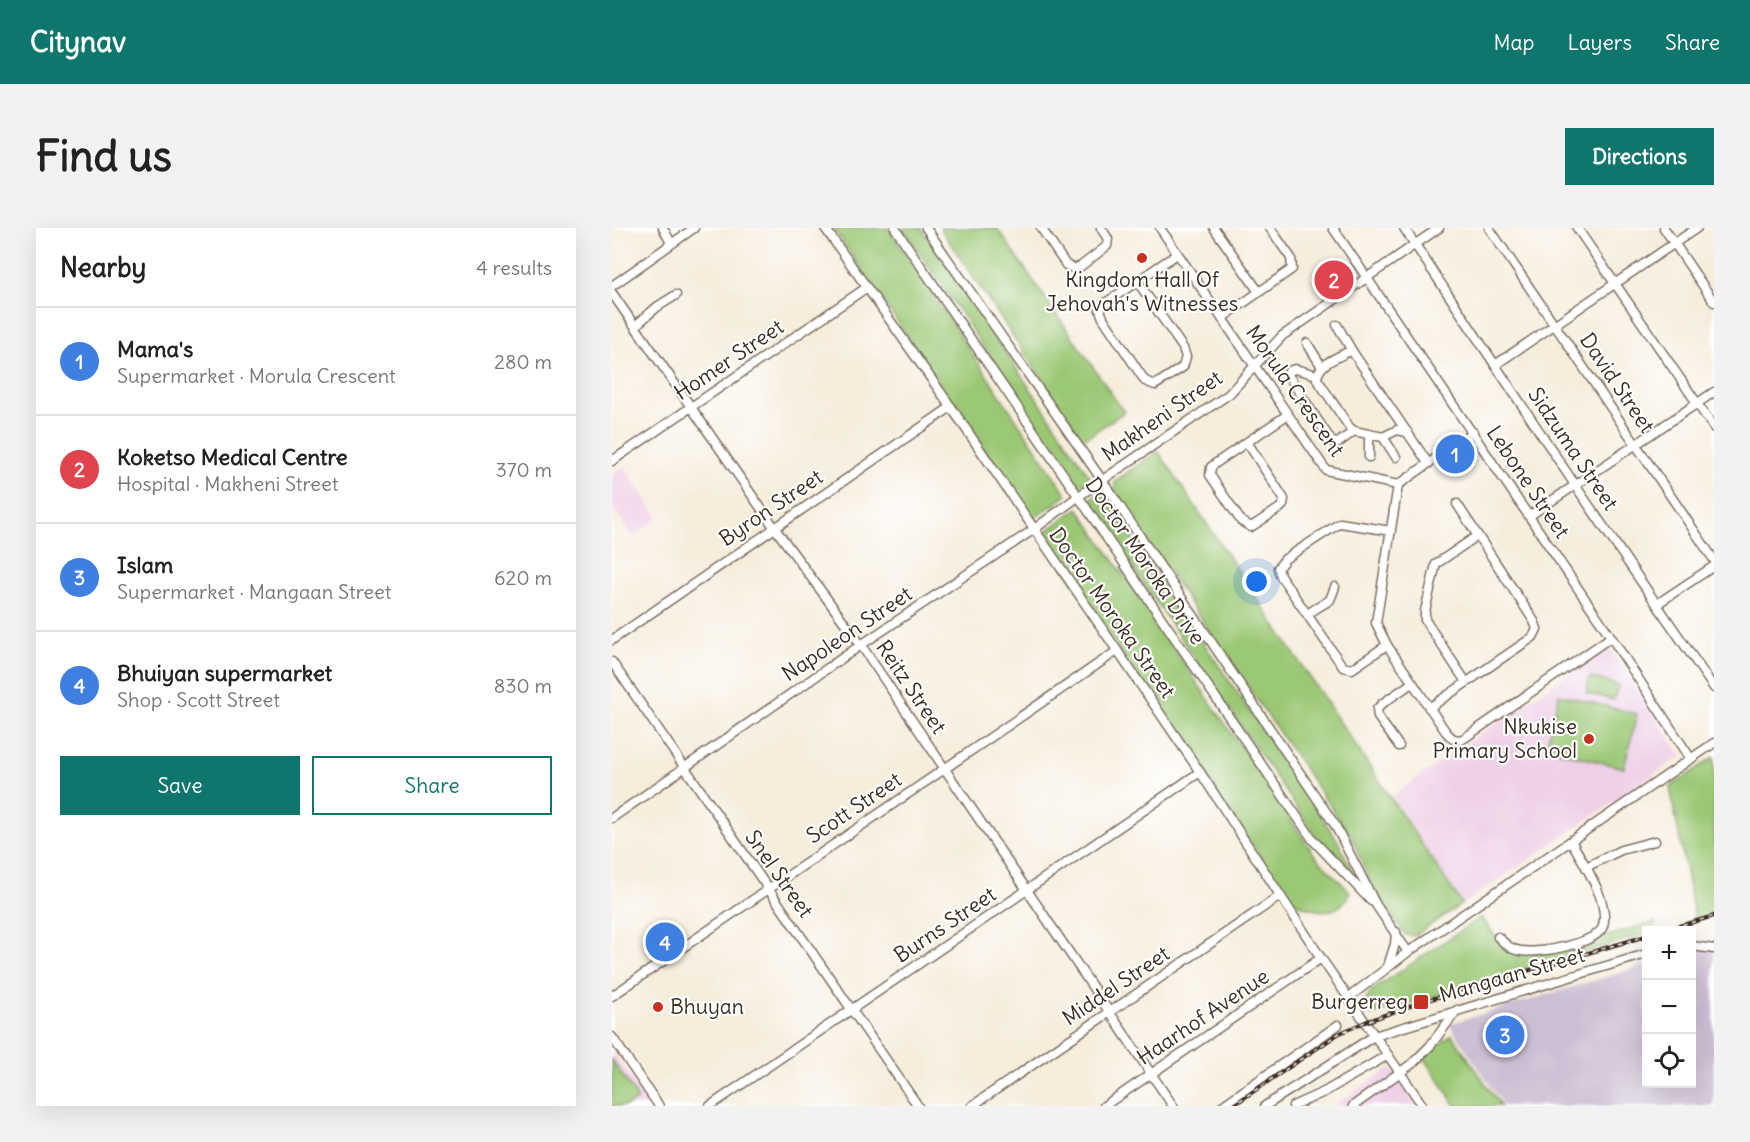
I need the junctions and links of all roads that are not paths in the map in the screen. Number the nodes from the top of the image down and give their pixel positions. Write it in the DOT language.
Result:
graph roads {
  1 [pos="663,228"];
  2 [pos="694,228"];
  3 [pos="825,228"];
  4 [pos="895,228"];
  5 [pos="926,228"];
  6 [pos="1041,228"];
  7 [pos="1101,228"];
  8 [pos="1160,228"];
  9 [pos="1214,228"];
  10 [pos="1270,228"];
  11 [pos="1333,228"];
  12 [pos="1404,228"];
  13 [pos="1439,228"];
  14 [pos="1489,228"];
  15 [pos="1577,228"];
  16 [pos="1664,228"];
  17 [pos="1697,228"];
  18 [pos="671,243"];
  19 [pos="1674,243"];
  20 [pos="1416,244"];
  21 [pos="1177,254"];
  22 [pos="1366,277"];
  23 [pos="1137,281"];
  24 [pos="1615,283"];
  25 [pos="612,286"];
  26 [pos="866,288"];
  27 [pos="1259,292"];
  28 [pos="612,293"];
  29 [pos="676,295"];
  30 [pos="1714,302"];
  31 [pos="1222,318"];
  32 [pos="1555,324"];
  33 [pos="1337,325"];
  34 [pos="635,326"];
  35 [pos="1307,343"];
  36 [pos="1352,351"];
  37 [pos="1495,365"];
  38 [pos="1254,366"];
  39 [pos="1322,367"];
  40 [pos="1317,375"];
  41 [pos="1714,392"];
  42 [pos="1697,403"];
  43 [pos="691,407"];
  44 [pos="951,407"];
  45 [pos="1287,415"];
  46 [pos="1714,429"];
  47 [pos="1354,431"];
  48 [pos="1407,432"];
  49 [pos="1473,432"];
  50 [pos="1369,434"];
  51 [pos="1383,437"];
  52 [pos="1247,442"];
  53 [pos="1636,444"];
  54 [pos="1369,457"];
  55 [pos="1396,457"];
  56 [pos="612,461"];
  57 [pos="1428,463"];
  58 [pos="1102,480"];
  59 [pos="1575,484"];
  60 [pos="1398,485"];
  61 [pos="1079,496"];
  62 [pos="1457,504"];
  63 [pos="1529,516"];
  64 [pos="774,527"];
  65 [pos="1033,530"];
  66 [pos="1390,531"];
  67 [pos="1477,536"];
  68 [pos="1714,560"];
  69 [pos="1714,566"];
  70 [pos="1335,587"];
  71 [pos="1657,604"];
  72 [pos="1307,615"];
  73 [pos="1611,637"];
  74 [pos="612,640"];
  75 [pos="861,645"];
  76 [pos="1387,645"];
  77 [pos="1117,651"];
  78 [pos="612,662"];
  79 [pos="1466,682"];
  80 [pos="1412,683"];
  81 [pos="1714,688"];
  82 [pos="1429,708"];
  83 [pos="1714,743"];
  84 [pos="1399,746"];
  85 [pos="1691,759"];
  86 [pos="684,768"];
  87 [pos="944,768"];
  88 [pos="1200,772"];
  89 [pos="612,818"];
  90 [pos="1571,841"];
  91 [pos="1655,841"];
  92 [pos="1586,867"];
  93 [pos="767,888"];
  94 [pos="1027,891"];
  95 [pos="1280,896"];
  96 [pos="1376,905"];
  97 [pos="1396,932"];
  98 [pos="1498,937"];
  99 [pos="1696,946"];
  100 [pos="1714,949"];
  101 [pos="1408,952"];
  102 [pos="1642,955"];
  103 [pos="1321,958"];
  104 [pos="1386,968"];
  105 [pos="612,996"];
  106 [pos="1348,998"];
  107 [pos="853,1009"];
  108 [pos="1457,1010"];
  109 [pos="1109,1012"];
  110 [pos="1338,1025"];
  111 [pos="1374,1036"];
  112 [pos="612,1037"];
  113 [pos="1388,1055"];
  114 [pos="1402,1073"];
  115 [pos="1151,1074"];
  116 [pos="659,1106"];
  117 [pos="710,1106"];
  118 [pos="918,1106"];
  119 [pos="972,1106"];
  120 [pos="1104,1106"];
  121 [pos="1173,1106"];
  122 [pos="1221,1106"];
  123 [pos="1265,1106"];
  124 [pos="1293,1106"];
  125 [pos="1353,1106"];
  126 [pos="1423,1106"];
  1 -- 18 [label="street"];
  2 -- 18 [label="street"];
  3 -- 26 [label="street, Doctor Moroka Street"];
  4 -- 61 [label="street, Doctor Moroka Drive"];
  5 -- 58 [label="street, Doctor Moroka Drive"];
  6 -- 7 [label="street"];
  8 -- 21 [label="street, Morula Crescent"];
  9 -- 27 [label="street"];
  10 -- 27 [label="street"];
  11 -- 22 [label="street, Lebone Street"];
  12 -- 20 [label="street, Sidzuma Street"];
  13 -- 20 [label="street, Makheni Street"];
  14 -- 32 [label="street, David Street"];
  15 -- 24 [label="street"];
  16 -- 19 [label="street"];
  17 -- 19 [label="street"];
  18 -- 25 [label="street"];
  19 -- 24 [label="street"];
  19 -- 30 [label="street"];
  20 -- 22 [label="street, Makheni Street"];
  20 -- 37 [label="street, Sidzuma Street"];
  21 -- 23 [label="street"];
  21 -- 31 [label="street, Morula Crescent"];
  22 -- 38 [label="street, Makheni Street"];
  22 -- 49 [label="street, Lebone Street"];
  23 -- 23 [label="street"];
  24 -- 32 [label="street"];
  24 -- 42 [label="street"];
  26 -- 43 [label="street, Homer Street"];
  26 -- 44 [label="street, Doctor Moroka Street"];
  27 -- 31 [label="street"];
  28 -- 34 [label="street, Reitz Street"];
  29 -- 34 [label="street"];
  31 -- 38 [label="street, Morula Crescent"];
  32 -- 37 [label="street"];
  32 -- 53 [label="street, David Street"];
  33 -- 36 [label="street"];
  34 -- 43 [label="street, Reitz Street"];
  35 -- 39 [label="street"];
  36 -- 39 [label="street"];
  36 -- 48 [label="street"];
  37 -- 59 [label="street, Sidzuma Street"];
  38 -- 45 [label="street, Morula Crescent"];
  38 -- 58 [label="street, Makheni Street"];
  39 -- 40 [label="street"];
  40 -- 47 [label="street"];
  40 -- 47 [label="street"];
  41 -- 42 [label="street"];
  42 -- 46 [label="street"];
  42 -- 53 [label="street"];
  43 -- 56 [label="street, Homer Street"];
  43 -- 64 [label="street, Reitz Street"];
  44 -- 64 [label="street, Byron Street"];
  44 -- 65 [label="street, Doctor Moroka Street"];
  45 -- 52 [label="street"];
  45 -- 60 [label="street, Morula Crescent"];
  47 -- 50 [label="street"];
  48 -- 51 [label="street"];
  48 -- 57 [label="street"];
  49 -- 57 [label="street"];
  49 -- 63 [label="street, Lebone Street"];
  50 -- 51 [label="street"];
  50 -- 54 [label="street"];
  51 -- 55 [label="street"];
  52 -- 52 [label="street"];
  53 -- 59 [label="street"];
  53 -- 68 [label="street, David Street"];
  57 -- 60 [label="street"];
  58 -- 61 [label="street, Napoleon Street"];
  58 -- 96 [label="street, Doctor Moroka Drive"];
  59 -- 63 [label="street"];
  59 -- 71 [label="street, Sidzuma Street"];
  60 -- 66 [label="street"];
  61 -- 65 [label="street, Napoleon Street"];
  61 -- 96 [label="street, Doctor Moroka Drive"];
  62 -- 67 [label="street"];
  63 -- 73 [label="street, Lebone Street"];
  64 -- 74 [label="street, Byron Street"];
  64 -- 75 [label="street, Reitz Street"];
  65 -- 75 [label="street, Napoleon Street"];
  65 -- 77 [label="street, Doctor Moroka Street"];
  66 -- 72 [label="street"];
  66 -- 76 [label="street"];
  67 -- 79 [label="street"];
  67 -- 79 [label="street"];
  69 -- 71 [label="street"];
  70 -- 72 [label="street"];
  71 -- 81 [label="street, Sidzuma Street"];
  72 -- 76 [label="street"];
  73 -- 82 [label="street"];
  73 -- 85 [label="street, Lebone Street"];
  75 -- 86 [label="street, Napoleon Street"];
  75 -- 87 [label="street, Reitz Street"];
  76 -- 80 [label="street"];
  77 -- 87 [label="street, Scott Street"];
  77 -- 88 [label="street, Doctor Moroka Street"];
  78 -- 86 [label="street, Snel Street"];
  79 -- 82 [label="street"];
  80 -- 82 [label="street"];
  80 -- 84 [label="street"];
  83 -- 85 [label="street"];
  85 -- 90 [label="street"];
  86 -- 89 [label="street, Napoleon Street"];
  86 -- 93 [label="street, Snel Street"];
  87 -- 93 [label="street, Scott Street"];
  87 -- 94 [label="street, Reitz Street"];
  88 -- 94 [label="street, Burns Street"];
  88 -- 95 [label="street, Doctor Moroka Street"];
  90 -- 92 [label="street"];
  90 -- 101 [label="street"];
  91 -- 92 [label="street"];
  92 -- 98 [label="street"];
  93 -- 105 [label="street, Scott Street"];
  93 -- 107 [label="street, Snel Street"];
  94 -- 107 [label="street, Burns Street"];
  94 -- 109 [label="street, Reitz Street"];
  95 -- 103 [label="street, Doctor Moroka Street"];
  95 -- 109 [label="street, Middel Street"];
  96 -- 97 [label="street, Doctor Moroka Drive"];
  97 -- 101 [label="street, Doctor Moroka Drive"];
  97 -- 104 [label="street"];
  99 -- 100 [label="street"];
  101 -- 104 [label="street"];
  102 -- 108 [label="street, Mangaan Street"];
  103 -- 106 [label="street, Doctor Moroka Street"];
  103 -- 115 [label="street, Haarhof Avenue"];
  104 -- 106 [label="street"];
  106 -- 111 [label="street, Doctor Moroka Street"];
  107 -- 117 [label="street, Burns Street"];
  107 -- 118 [label="street, Snel Street"];
  108 -- 111 [label="street, Mangaan Street"];
  108 -- 114 [label="street"];
  109 -- 115 [label="street, Reitz Street"];
  109 -- 119 [label="street, Middel Street"];
  110 -- 122 [label="street"];
  111 -- 113 [label="street, Doctor Moroka Street"];
  111 -- 123 [label="street, Mangaan Street"];
  112 -- 116 [label="street"];
  113 -- 114 [label="street, Doctor Moroka Street"];
  113 -- 124 [label="street"];
  114 -- 125 [label="street"];
  114 -- 126 [label="street, Doctor Moroka Street"];
  115 -- 120 [label="street, Haarhof Avenue"];
  115 -- 121 [label="street, Reitz Street"];
}
